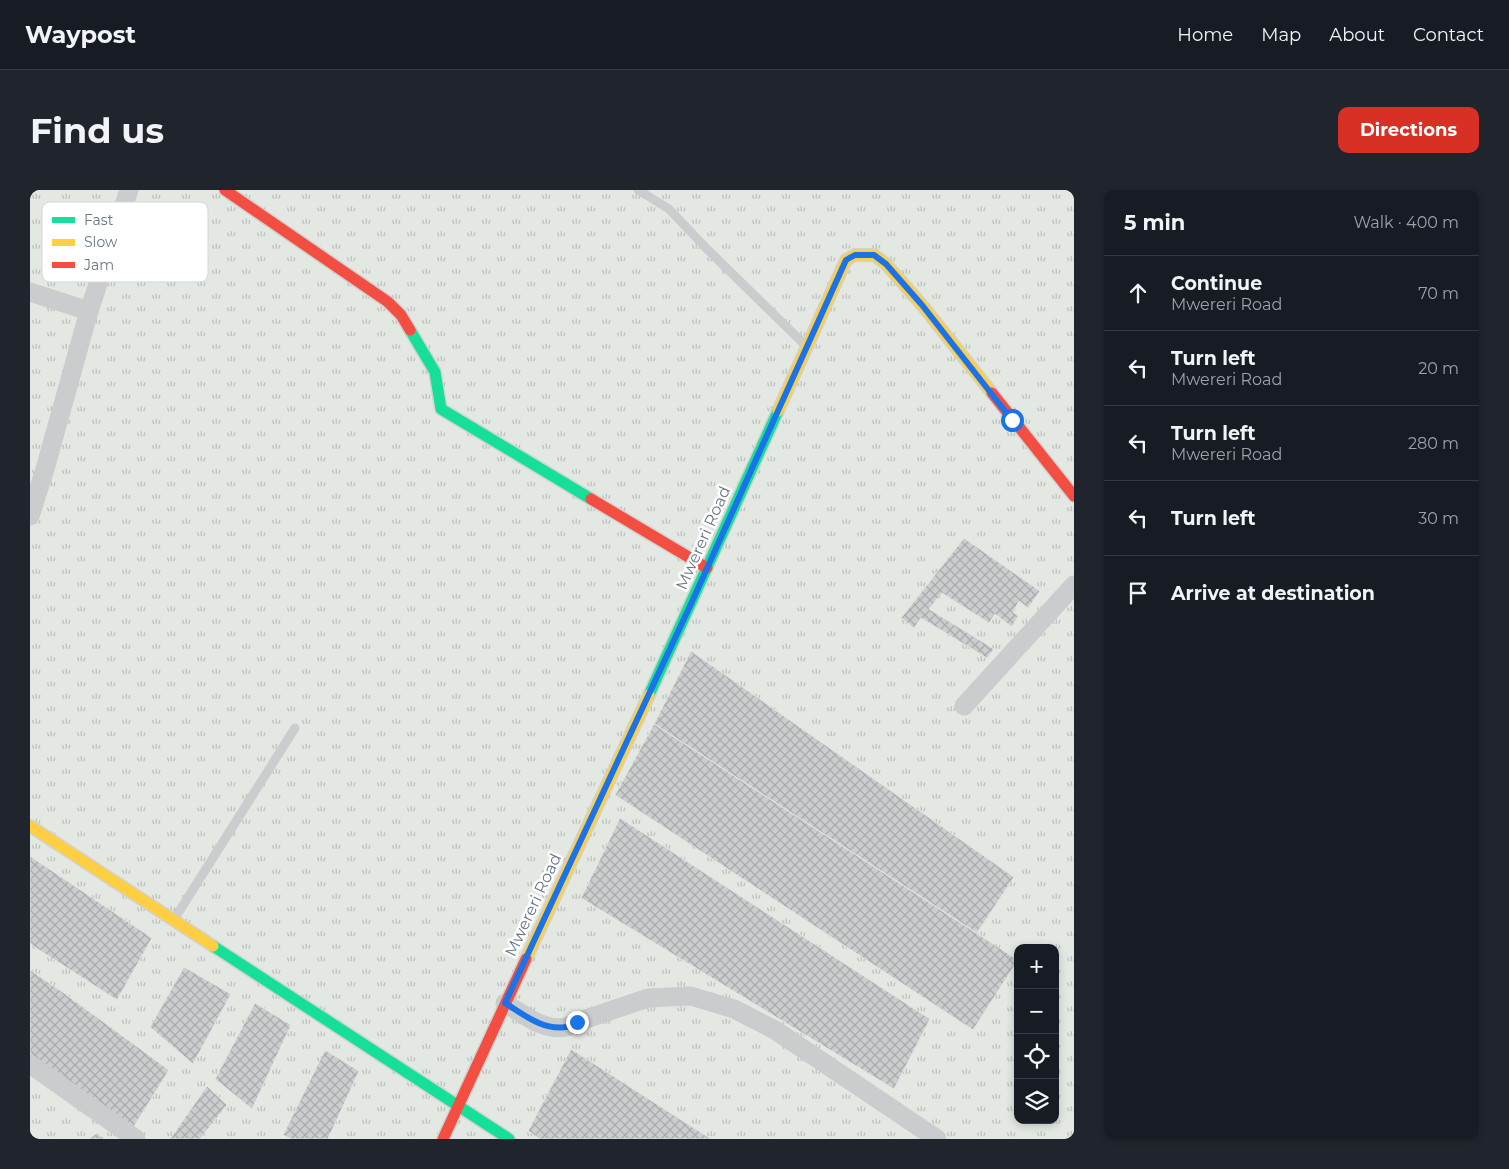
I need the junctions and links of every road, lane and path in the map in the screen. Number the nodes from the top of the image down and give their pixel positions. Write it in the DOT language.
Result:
graph roads {
  1 [pos="128,190"];
  2 [pos="225,190"];
  3 [pos="638,190"];
  4 [pos="124,202"];
  5 [pos="98,282"];
  6 [pos="30,292"];
  7 [pos="89,311"];
  8 [pos="807,347"];
  9 [pos="38,470"];
  10 [pos="1074,496"];
  11 [pos="30,516"];
  12 [pos="707,568"];
  13 [pos="1074,585"];
  14 [pos="964,706"];
  15 [pos="295,728"];
  16 [pos="30,826"];
  17 [pos="174,920"];
  18 [pos="505,1003"];
  19 [pos="30,1064"];
  20 [pos="459,1106"];
  21 [pos="136,1139"];
  22 [pos="443,1139"];
  23 [pos="509,1139"];
  24 [pos="937,1139"];
  1 -- 4 [label="street"];
  2 -- 12 [label="street"];
  3 -- 8 [label="lane"];
  5 -- 7 [label="street"];
  6 -- 7 [label="street"];
  7 -- 9 [label="street"];
  8 -- 10 [label="street, Mwereri Road"];
  8 -- 12 [label="street, Mwereri Road"];
  9 -- 11 [label="street"];
  12 -- 18 [label="street, Mwereri Road"];
  13 -- 14 [label="street"];
  15 -- 17 [label="lane"];
  16 -- 17 [label="street"];
  17 -- 20 [label="street"];
  18 -- 20 [label="street, Mwereri Road"];
  18 -- 24 [label="street"];
  19 -- 21 [label="street"];
  20 -- 22 [label="street, Mwereri Road"];
  20 -- 23 [label="street"];
}
